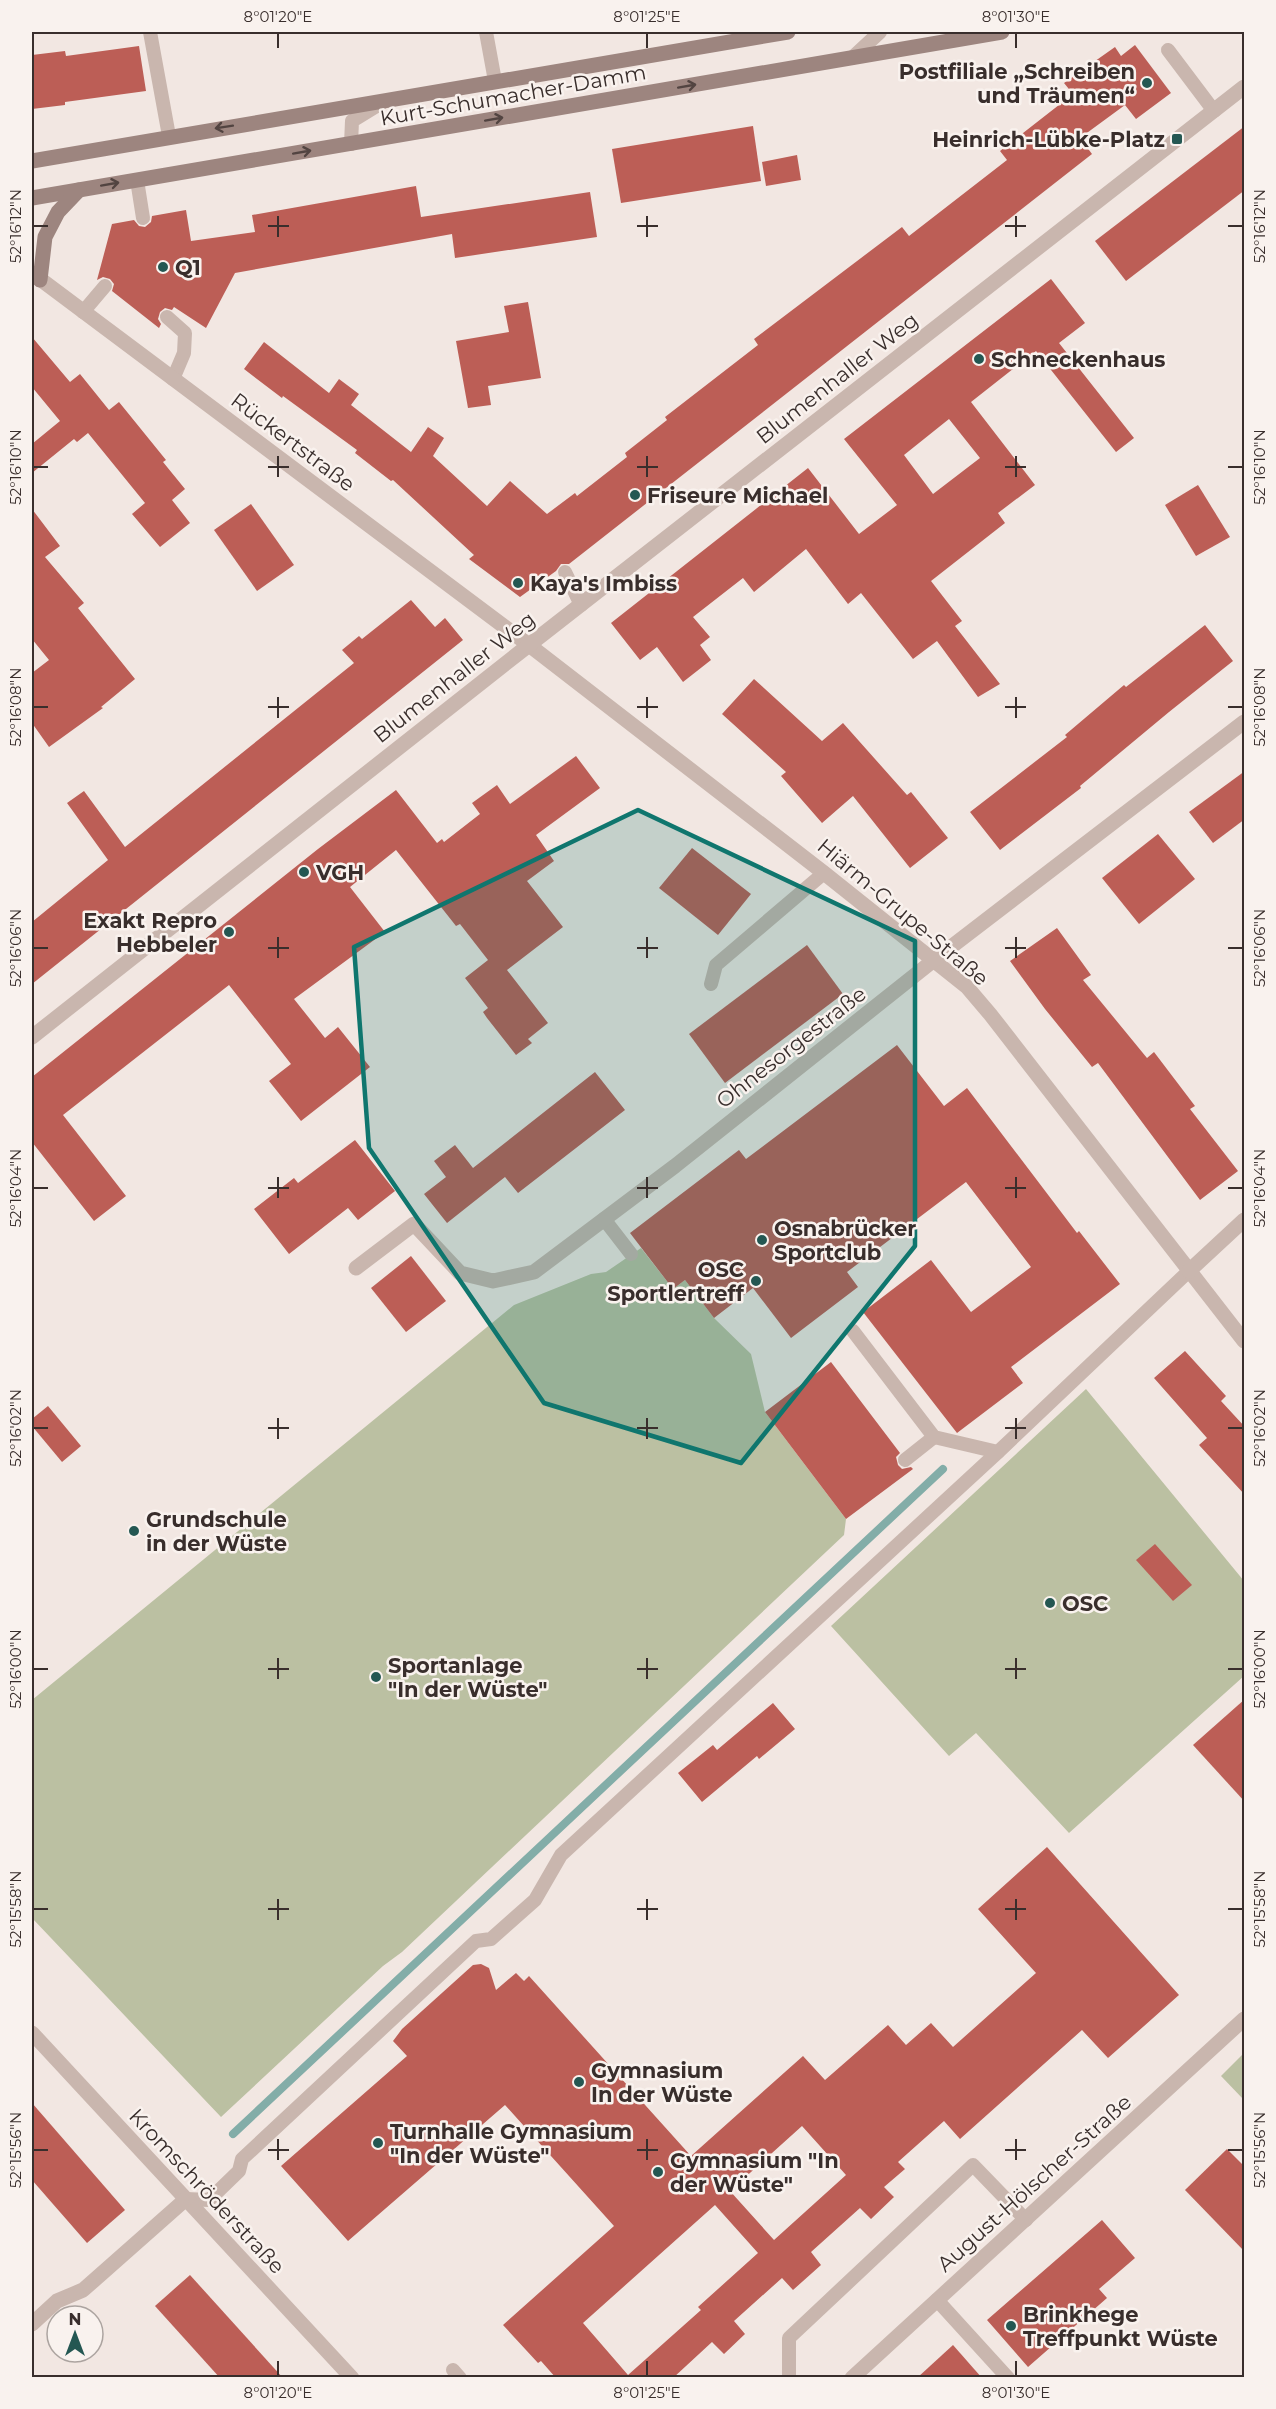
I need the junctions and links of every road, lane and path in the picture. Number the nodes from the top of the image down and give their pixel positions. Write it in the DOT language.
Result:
graph roads {
  1 [pos="150,32"];
  2 [pos="486,32"];
  3 [pos="788,32"];
  4 [pos="880,32"];
  5 [pos="1002,32"];
  6 [pos="1168,50"];
  7 [pos="852,58"];
  8 [pos="495,81"];
  9 [pos="1245,87"];
  10 [pos="387,99"];
  11 [pos="1214,111"];
  12 [pos="169,136"];
  13 [pos="351,144"];
  14 [pos="32,160"];
  15 [pos="137,180"];
  16 [pos="79,190"];
  17 [pos="32,198"];
  18 [pos="143,218"];
  19 [pos="36,276"];
  20 [pos="105,286"];
  21 [pos="83,312"];
  22 [pos="167,317"];
  23 [pos="173,379"];
  24 [pos="565,573"];
  25 [pos="581,604"];
  26 [pos="529,645"];
  27 [pos="1245,722"];
  28 [pos="824,873"];
  29 [pos="934,960"];
  30 [pos="711,984"];
  31 [pos="32,1037"];
  32 [pos="604,1219"];
  33 [pos="1245,1220"];
  34 [pos="631,1254"];
  35 [pos="356,1268"];
  36 [pos="1189,1271"];
  37 [pos="853,1332"];
  38 [pos="1245,1341"];
  39 [pos="934,1437"];
  40 [pos="998,1452"];
  41 [pos="905,1460"];
  42 [pos="1245,2019"];
  43 [pos="32,2033"];
  44 [pos="186,2199"];
  45 [pos="1026,2220"];
  46 [pos="937,2300"];
  47 [pos="32,2324"];
  48 [pos="352,2378"];
  49 [pos="789,2378"];
  50 [pos="852,2378"];
  51 [pos="1008,2378"];
  1 -- 12 [label="lane"];
  2 -- 8 [label="lane"];
  3 -- 8 [label="main road, Kurt-Schumacher-Damm"];
  4 -- 7 [label="lane"];
  5 -- 7 [label="main road, Kurt-Schumacher-Damm"];
  6 -- 11 [label="lane"];
  13 -- 7 [label="main road, Kurt-Schumacher-Damm, one-way"];
  8 -- 10 [label="main road, Kurt-Schumacher-Damm"];
  9 -- 11 [label="street, Blumenhaller Weg"];
  10 -- 12 [label="main road, Kurt-Schumacher-Damm, one-way"];
  10 -- 13 [label="lane"];
  11 -- 25 [label="street, Blumenhaller Weg"];
  12 -- 14 [label="main road, Kurt-Schumacher-Damm"];
  15 -- 13 [label="main road, Kurt-Schumacher-Damm, one-way"];
  16 -- 15 [label="main road, Kurt-Schumacher-Damm, one-way"];
  15 -- 18 [label="lane"];
  16 -- 17 [label="main road, Kurt-Schumacher-Damm"];
  16 -- 19 [label="main road"];
  19 -- 21 [label="street, Rückertstraße"];
  20 -- 21 [label="lane"];
  21 -- 23 [label="street, Rückertstraße"];
  22 -- 23 [label="lane"];
  23 -- 26 [label="street, Rückertstraße"];
  24 -- 25 [label="lane"];
  25 -- 26 [label="street, Blumenhaller Weg"];
  26 -- 28 [label="street, Hiärm-Grupe-Straße"];
  26 -- 31 [label="street, Blumenhaller Weg"];
  27 -- 29 [label="street, Ohnesorgestraße"];
  28 -- 29 [label="street, Hiärm-Grupe-Straße"];
  28 -- 30 [label="lane"];
  29 -- 32 [label="street, Ohnesorgestraße"];
  29 -- 36 [label="street, Hiärm-Grupe-Straße"];
  32 -- 34 [label="lane"];
  32 -- 35 [label="street, Ohnesorgestraße"];
  33 -- 36 [label="street"];
  36 -- 38 [label="street, Hiärm-Grupe-Straße"];
  36 -- 40 [label="lane"];
  37 -- 39 [label="lane"];
  39 -- 40 [label="lane"];
  39 -- 41 [label="lane"];
  40 -- 44 [label="lane"];
  42 -- 45 [label="street, August-Hölscher-Straße"];
  43 -- 44 [label="street, Kromschröderstraße"];
  44 -- 47 [label="street"];
  44 -- 48 [label="street, Kromschröderstraße"];
  45 -- 46 [label="street, August-Hölscher-Straße"];
  45 -- 49 [label="lane"];
  46 -- 50 [label="street, August-Hölscher-Straße"];
  46 -- 51 [label="lane"];
}
